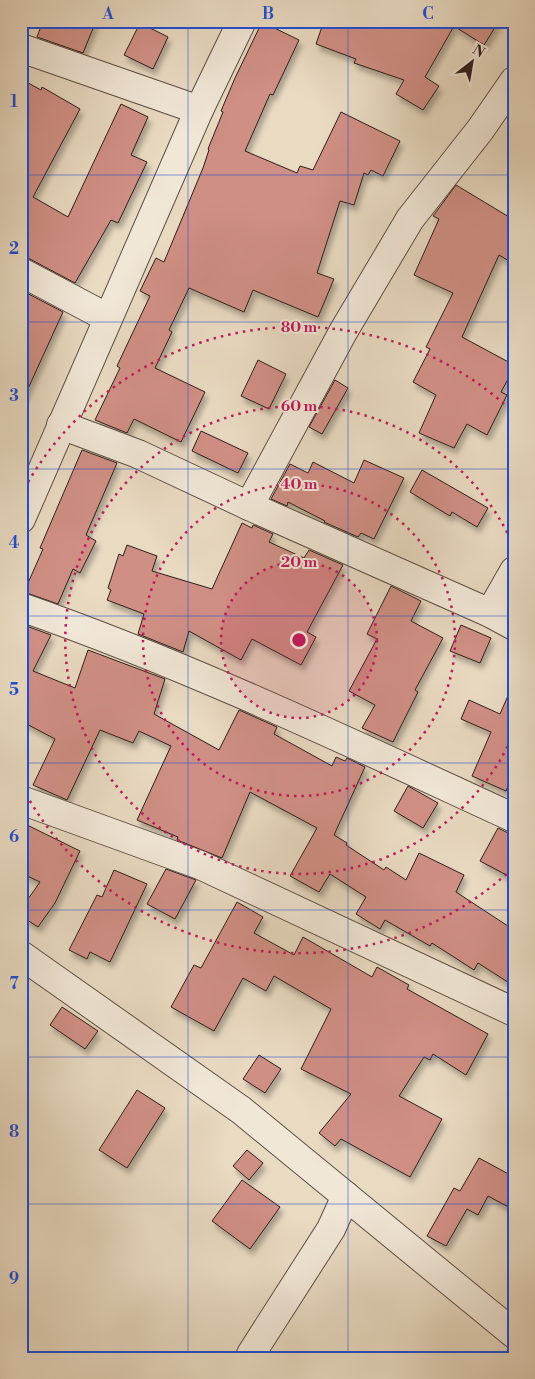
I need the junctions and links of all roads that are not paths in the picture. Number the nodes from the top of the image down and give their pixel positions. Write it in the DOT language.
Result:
graph roads {
  1 [pos="242,21"];
  2 [pos="21,48"];
  3 [pos="514,81"];
  4 [pos="199,110"];
  5 [pos="21,272"];
  6 [pos="108,318"];
  7 [pos="61,425"];
  8 [pos="249,506"];
  9 [pos="21,519"];
  10 [pos="514,571"];
  11 [pos="21,607"];
  12 [pos="490,614"];
  13 [pos="514,626"];
  14 [pos="21,800"];
  15 [pos="514,818"];
  16 [pos="21,955"];
  17 [pos="514,1012"];
  18 [pos="346,1196"];
  19 [pos="514,1334"];
  20 [pos="251,1354"];
  1 -- 4 [label="street"];
  2 -- 4 [label="street"];
  3 -- 8 [label="street"];
  4 -- 6 [label="street"];
  5 -- 6 [label="street"];
  6 -- 7 [label="street"];
  7 -- 8 [label="street"];
  7 -- 9 [label="street"];
  8 -- 12 [label="street"];
  10 -- 12 [label="street"];
  11 -- 15 [label="street"];
  12 -- 13 [label="street"];
  14 -- 17 [label="street"];
  16 -- 18 [label="street"];
  18 -- 19 [label="street"];
  18 -- 20 [label="street"];
}
